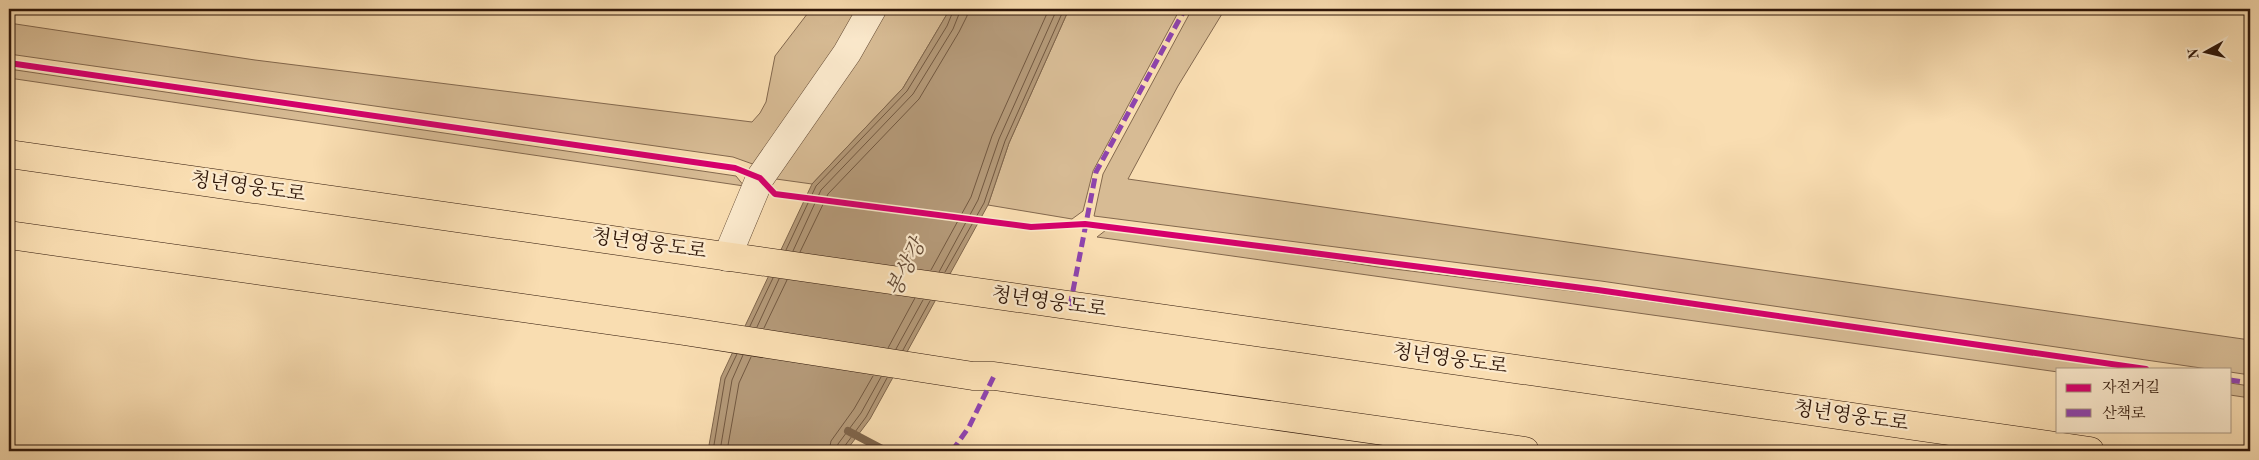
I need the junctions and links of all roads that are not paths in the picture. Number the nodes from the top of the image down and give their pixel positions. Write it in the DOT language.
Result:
graph roads {
  1 [pos="872,9"];
  2 [pos="9,154"];
  3 [pos="9,235"];
  4 [pos="727,257"];
  5 [pos="1525,451"];
  6 [pos="2090,451"];
  1 -- 4 [label="street"];
  2 -- 4 [label="highway, 청년영웅도로"];
  3 -- 5 [label="highway"];
  4 -- 6 [label="highway, 청년영웅도로"];
}
